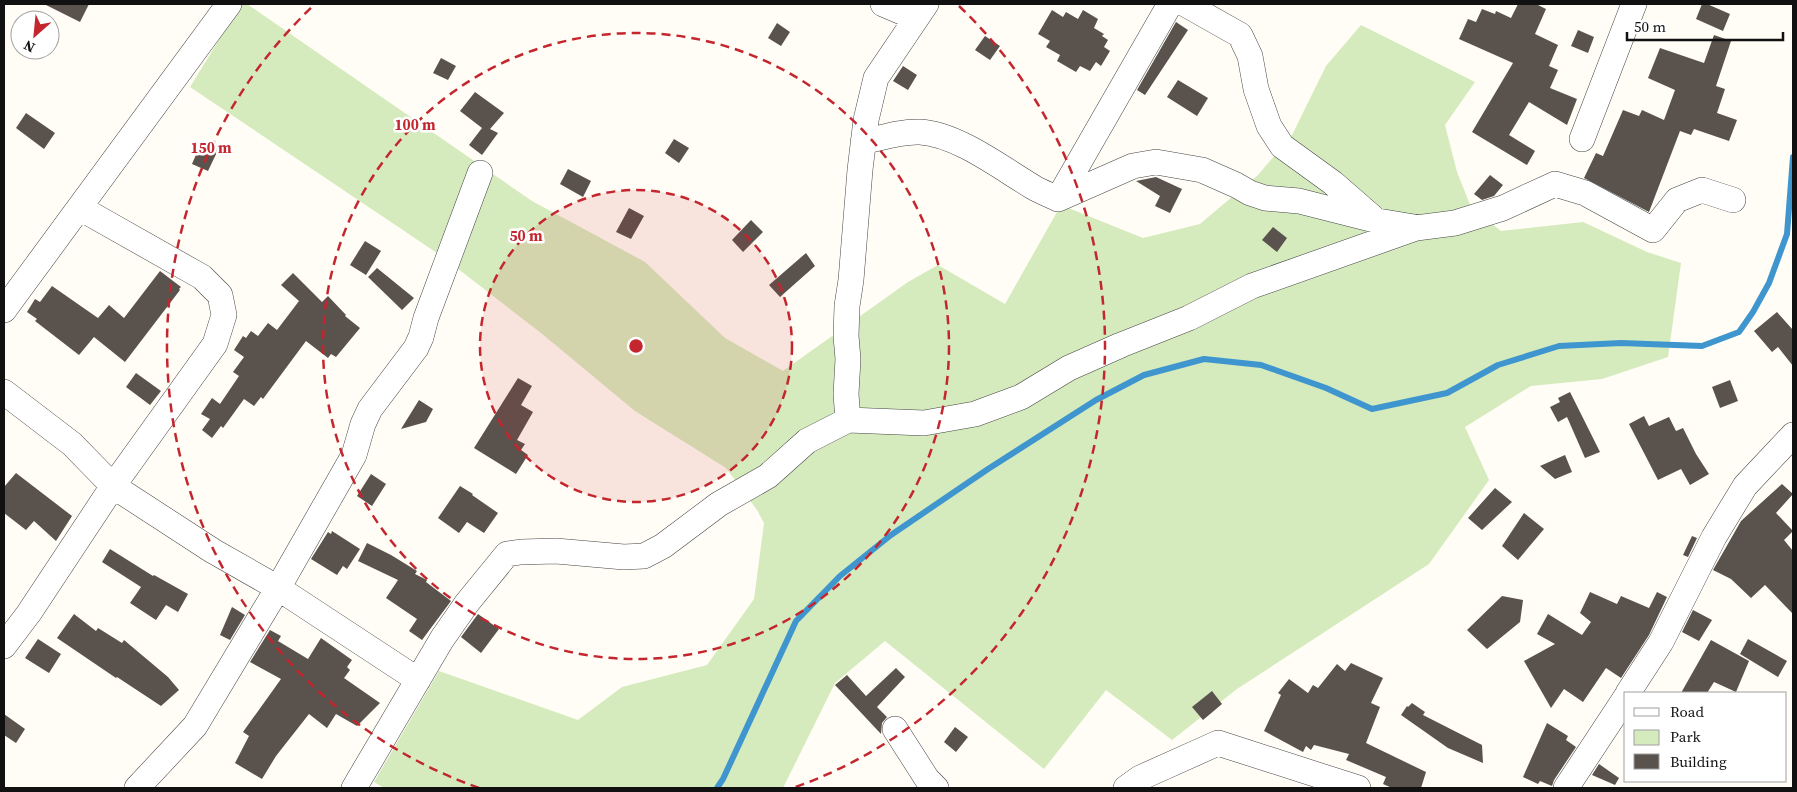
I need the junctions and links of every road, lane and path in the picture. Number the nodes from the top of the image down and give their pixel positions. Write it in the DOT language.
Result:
graph roads {
  1 [pos="229,4"];
  2 [pos="883,4"];
  3 [pos="1170,4"];
  4 [pos="1185,4"];
  5 [pos="1634,4"];
  6 [pos="921,11"];
  7 [pos="1582,139"];
  8 [pos="863,142"];
  9 [pos="480,173"];
  10 [pos="1058,199"];
  11 [pos="1733,200"];
  12 [pos="80,208"];
  13 [pos="1378,221"];
  14 [pos="1416,228"];
  15 [pos="4,310"];
  16 [pos="4,392"];
  17 [pos="848,420"];
  18 [pos="1793,435"];
  19 [pos="113,486"];
  20 [pos="278,588"];
  21 [pos="4,646"];
  22 [pos="418,680"];
  23 [pos="1629,692"];
  24 [pos="1624,700"];
  25 [pos="895,730"];
  26 [pos="137,788"];
  27 [pos="354,788"];
  28 [pos="936,788"];
  29 [pos="1126,788"];
  30 [pos="1358,788"];
  31 [pos="1566,788"];
  1 -- 12 [label="street"];
  2 -- 6 [label="street"];
  3 -- 10 [label="street"];
  4 -- 13 [label="street"];
  5 -- 7 [label="street"];
  6 -- 8 [label="street"];
  8 -- 10 [label="street"];
  8 -- 17 [label="street"];
  9 -- 20 [label="street"];
  10 -- 13 [label="street"];
  11 -- 14 [label="street"];
  12 -- 15 [label="street"];
  12 -- 19 [label="street"];
  13 -- 14 [label="street"];
  14 -- 17 [label="street"];
  16 -- 19 [label="street"];
  17 -- 22 [label="street"];
  18 -- 23 [label="street"];
  19 -- 20 [label="street"];
  19 -- 21 [label="street"];
  20 -- 22 [label="street"];
  20 -- 26 [label="street"];
  22 -- 27 [label="street"];
  24 -- 31 [label="street"];
  25 -- 28 [label="street"];
  29 -- 30 [label="street"];
}
